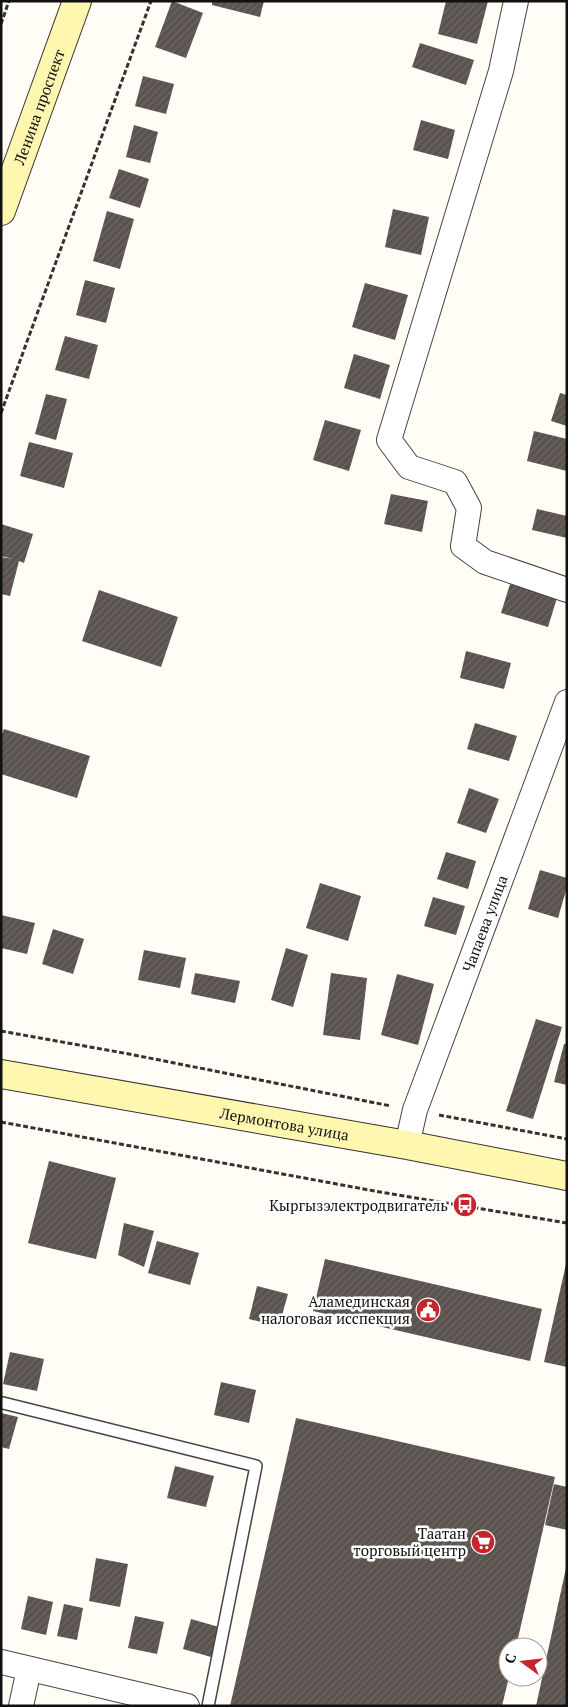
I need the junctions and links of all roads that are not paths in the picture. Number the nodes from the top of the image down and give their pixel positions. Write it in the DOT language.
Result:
graph roads {
  1 [pos="77,1"];
  2 [pos="516,1"];
  3 [pos="1,211"];
  4 [pos="567,590"];
  5 [pos="566,705"];
  6 [pos="1,1074"];
  7 [pos="407,1145"];
  8 [pos="567,1176"];
  9 [pos="3,1403"];
  10 [pos="1,1662"];
  11 [pos="30,1669"];
  12 [pos="21,1706"];
  13 [pos="187,1706"];
  14 [pos="208,1706"];
  1 -- 3 [label="main road, Ленина проспект"];
  2 -- 4 [label="street"];
  5 -- 7 [label="street, Чапаева улица"];
  6 -- 7 [label="main road, Лермонтова улица"];
  7 -- 8 [label="main road, Лермонтова улица"];
  9 -- 14 [label="lane"];
  10 -- 11 [label="street"];
  11 -- 12 [label="street"];
  11 -- 13 [label="street"];
}
